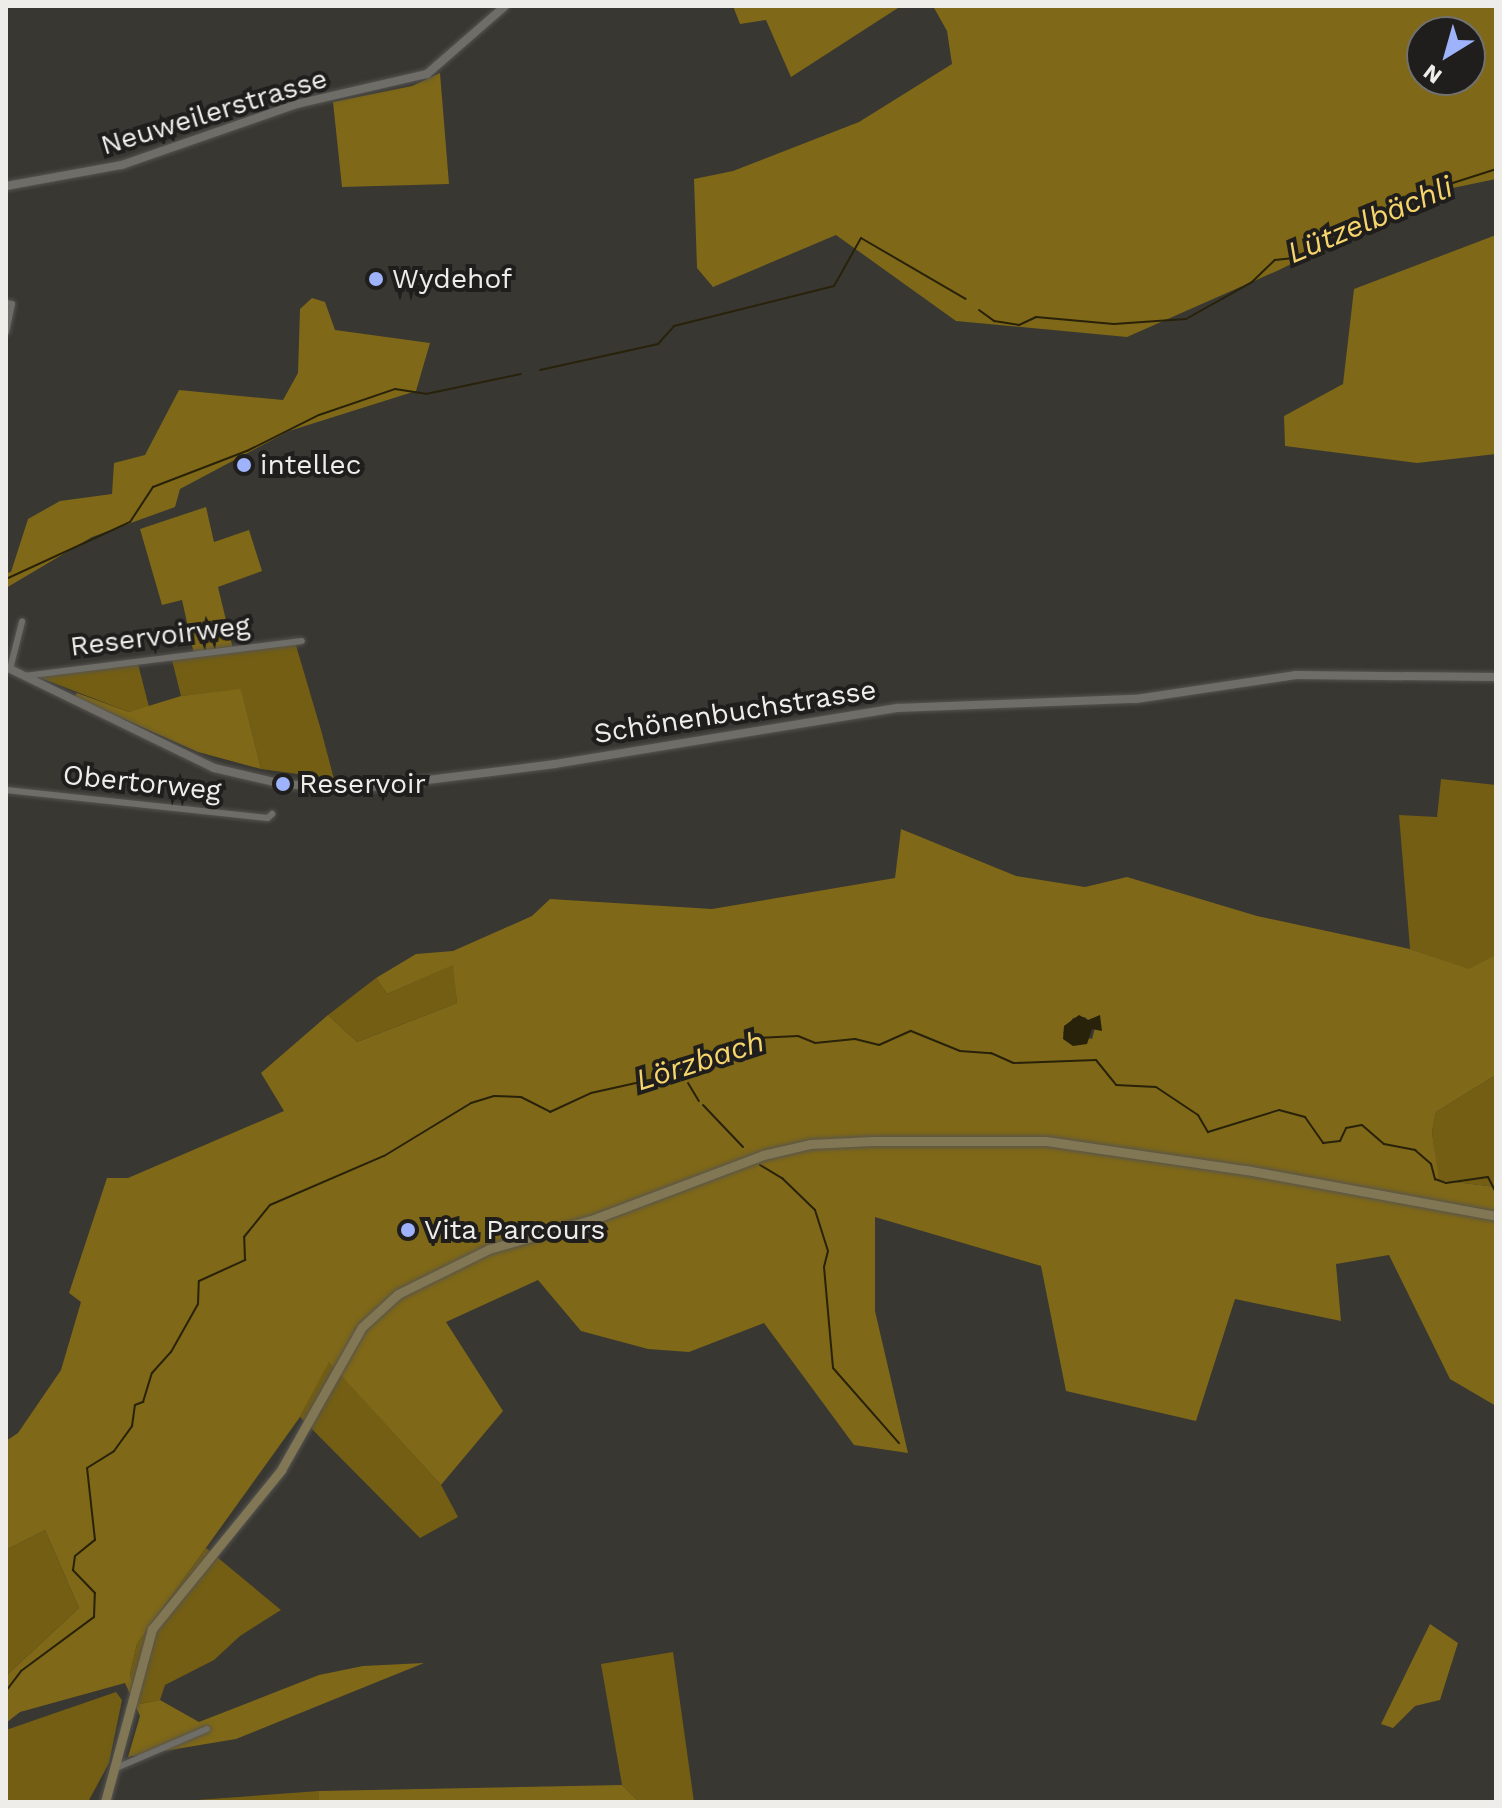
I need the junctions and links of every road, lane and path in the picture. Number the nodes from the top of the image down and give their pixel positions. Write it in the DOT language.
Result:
graph roads {
  1 [pos="505,6"];
  2 [pos="6,186"];
  3 [pos="9,304"];
  4 [pos="6,332"];
  5 [pos="22,622"];
  6 [pos="302,641"];
  7 [pos="8,668"];
  8 [pos="24,676"];
  9 [pos="1496,677"];
  10 [pos="6,790"];
  11 [pos="272,814"];
  12 [pos="1496,1216"];
  13 [pos="207,1729"];
  14 [pos="116,1768"];
  15 [pos="105,1802"];
  1 -- 2 [label="street, Neuweilerstrasse"];
  3 -- 4 [label="street"];
  5 -- 7 [label="street"];
  6 -- 8 [label="street, Reservoirweg"];
  7 -- 8 [label="street, Schönenbuchstrasse"];
  8 -- 9 [label="street, Schönenbuchstrasse"];
  10 -- 11 [label="street, Obertorweg"];
  12 -- 14 [label="main road"];
  13 -- 14 [label="street"];
  14 -- 15 [label="main road"];
}
